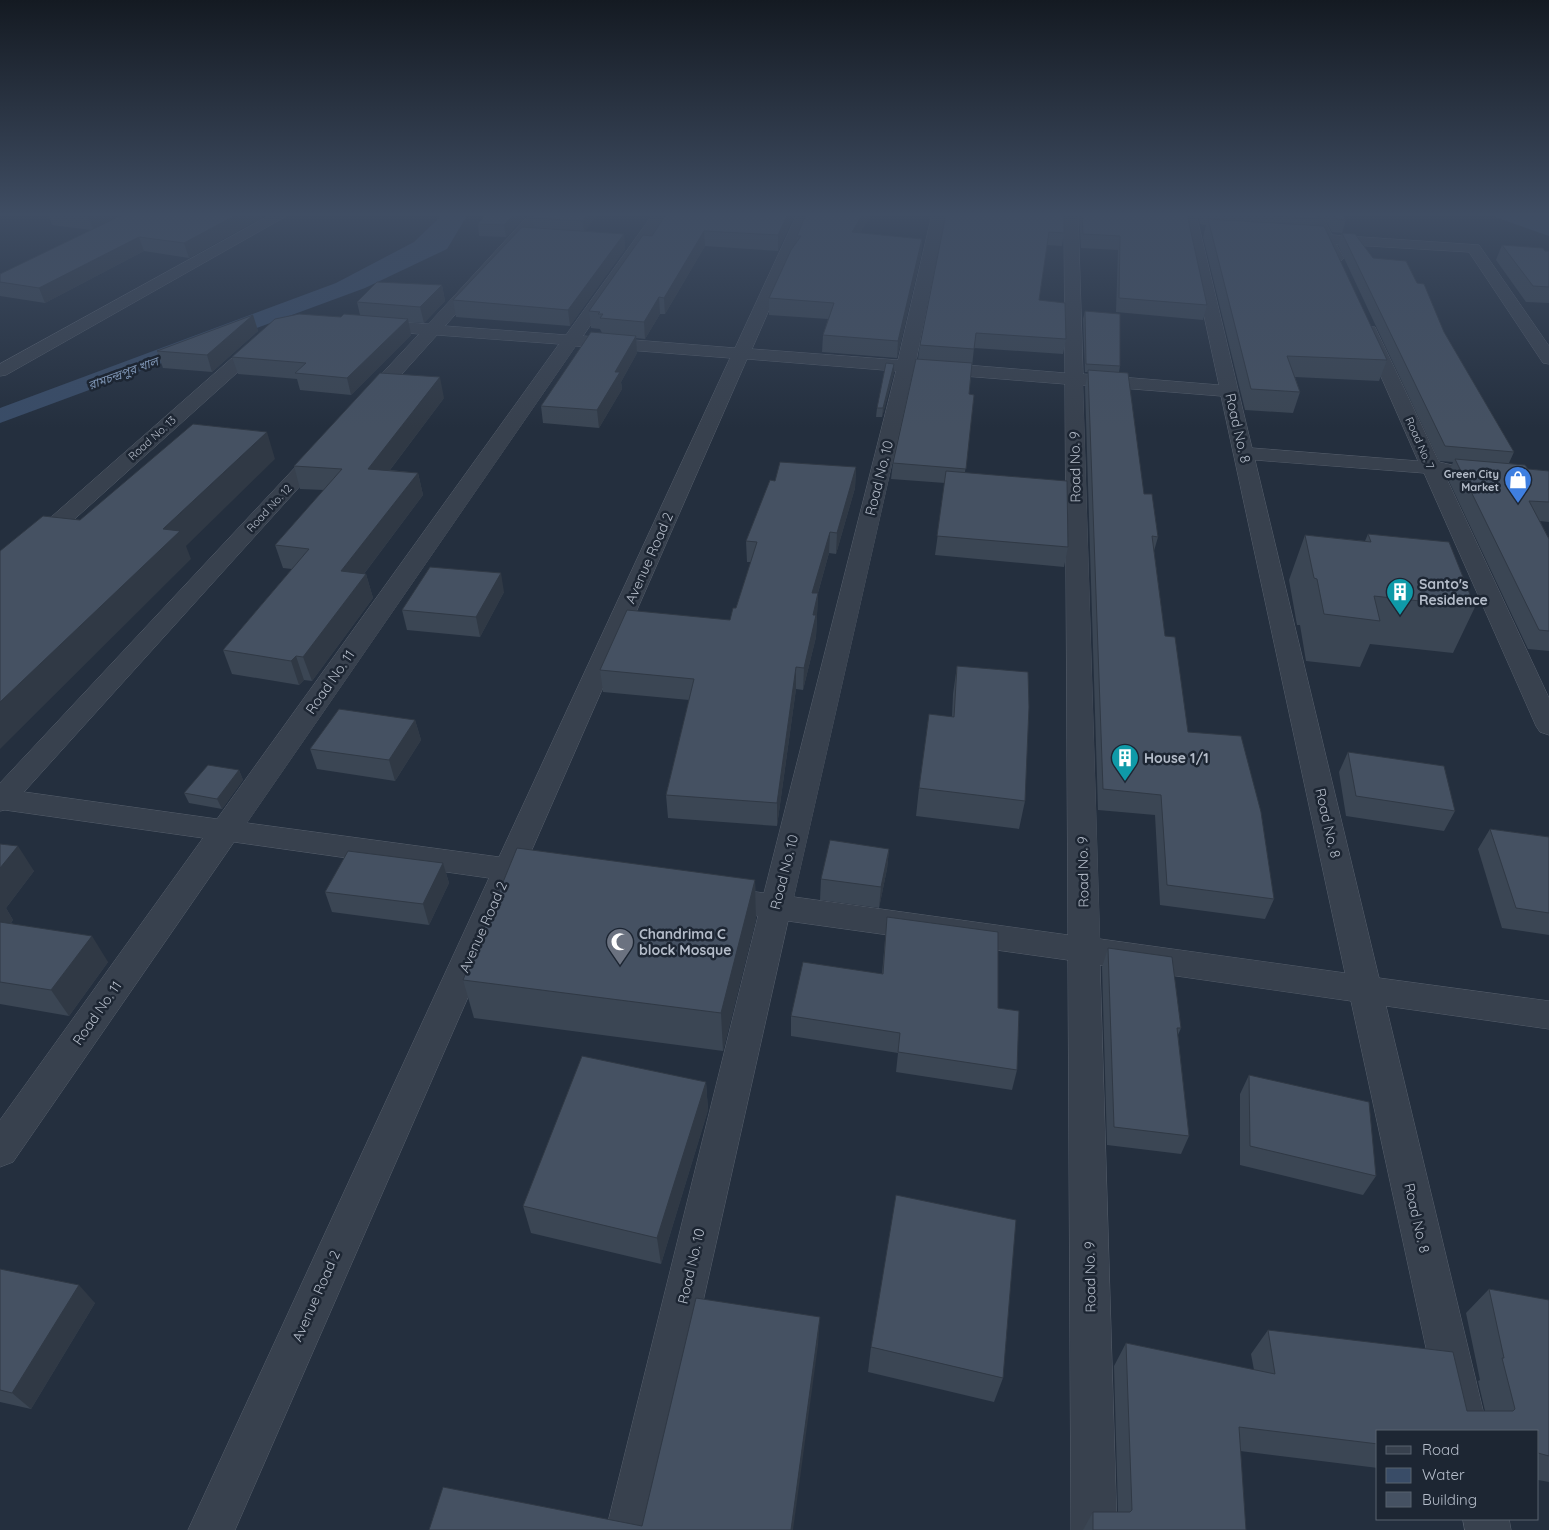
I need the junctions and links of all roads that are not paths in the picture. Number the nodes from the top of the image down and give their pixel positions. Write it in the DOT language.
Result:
graph roads {
  1 [pos="154,285"];
  2 [pos="478,285"];
  3 [pos="604,285"];
  4 [pos="772,285"];
  5 [pos="923,285"];
  6 [pos="1072,285"];
  7 [pos="1210,285"];
  8 [pos="1499,285"];
  9 [pos="1359,310"];
  10 [pos="354,324"];
  11 [pos="282,328"];
  12 [pos="432,330"];
  13 [pos="570,340"];
  14 [pos="742,353"];
  15 [pos="1549,359"];
  16 [pos="906,366"];
  17 [pos="0,371"];
  18 [pos="1074,379"];
  19 [pos="1230,391"];
  20 [pos="1244,453"];
  21 [pos="1431,468"];
  22 [pos="1461,470"];
  23 [pos="0,574"];
  24 [pos="1549,726"];
  25 [pos="0,800"];
  26 [pos="225,831"];
  27 [pos="508,870"];
  28 [pos="575,879"];
  29 [pos="690,895"];
  30 [pos="776,907"];
  31 [pos="1084,950"];
  32 [pos="1365,989"];
  33 [pos="1549,1015"];
  34 [pos="0,1150"];
  35 [pos="1466,1430"];
  36 [pos="210,1530"];
  37 [pos="629,1530"];
  38 [pos="1094,1530"];
  1 -- 17 [label="street"];
  2 -- 12 [label="street, Road No. 12"];
  3 -- 13 [label="street, Road No. 11"];
  4 -- 14 [label="street, Avenue Road 2"];
  5 -- 16 [label="street, Road No. 10"];
  6 -- 18 [label="street, Road No. 9"];
  7 -- 19 [label="street, Road No. 8"];
  8 -- 15 [label="street"];
  9 -- 21 [label="street, Road No. 7"];
  10 -- 12 [label="street"];
  11 -- 23 [label="street, Road No. 13"];
  12 -- 13 [label="street"];
  12 -- 25 [label="street, Road No. 12"];
  13 -- 14 [label="street"];
  13 -- 26 [label="street, Road No. 11"];
  14 -- 16 [label="street"];
  14 -- 27 [label="street, Avenue Road 2"];
  16 -- 18 [label="street"];
  16 -- 30 [label="street, Road No. 10"];
  18 -- 19 [label="street"];
  18 -- 31 [label="street, Road No. 9"];
  19 -- 20 [label="street, Road No. 8"];
  20 -- 21 [label="street"];
  20 -- 32 [label="street, Road No. 8"];
  21 -- 22 [label="street"];
  21 -- 24 [label="street, Road No. 7"];
  25 -- 26 [label="street"];
  26 -- 27 [label="street"];
  26 -- 34 [label="street, Road No. 11"];
  27 -- 28 [label="street"];
  27 -- 36 [label="street, Avenue Road 2"];
  29 -- 30 [label="street"];
  30 -- 31 [label="street"];
  30 -- 37 [label="street, Road No. 10"];
  31 -- 32 [label="street"];
  31 -- 38 [label="street, Road No. 9"];
  32 -- 33 [label="street"];
  32 -- 35 [label="street, Road No. 8"];
}
